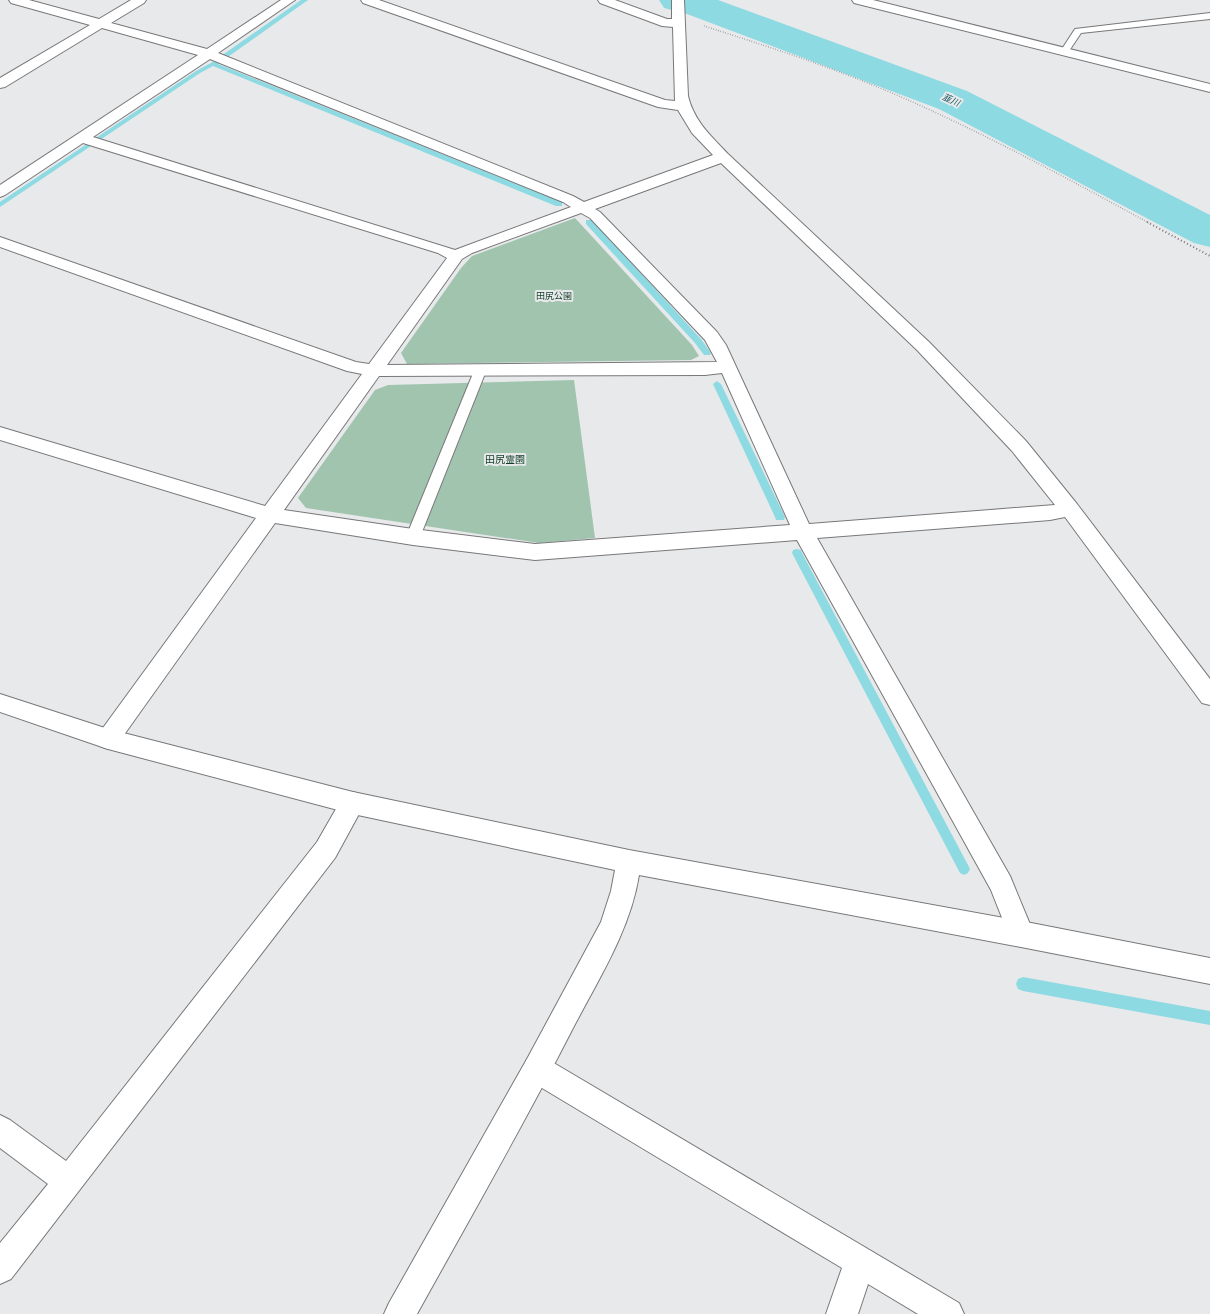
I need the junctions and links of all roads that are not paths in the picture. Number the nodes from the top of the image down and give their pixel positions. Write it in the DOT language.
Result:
graph roads {
  1 [pos="15,0"];
  2 [pos="140,0"];
  3 [pos="289,0"];
  4 [pos="367,0"];
  5 [pos="604,0"];
  6 [pos="678,0"];
  7 [pos="858,0"];
  8 [pos="895,4"];
  9 [pos="1210,16"];
  10 [pos="679,19"];
  11 [pos="102,23"];
  12 [pos="1064,52"];
  13 [pos="207,53"];
  14 [pos="0,84"];
  15 [pos="1210,88"];
  16 [pos="683,106"];
  17 [pos="82,138"];
  18 [pos="723,156"];
  19 [pos="0,192"];
  20 [pos="584,208"];
  21 [pos="0,242"];
  22 [pos="456,256"];
  23 [pos="727,367"];
  24 [pos="373,370"];
  25 [pos="480,371"];
  26 [pos="0,433"];
  27 [pos="1070,509"];
  28 [pos="270,515"];
  29 [pos="803,532"];
  30 [pos="413,537"];
  31 [pos="1210,696"];
  32 [pos="0,703"];
  33 [pos="108,739"];
  34 [pos="353,803"];
  35 [pos="629,862"];
  36 [pos="1021,934"];
  37 [pos="1210,971"];
  38 [pos="537,1069"];
  39 [pos="0,1130"];
  40 [pos="69,1181"];
  41 [pos="859,1262"];
  42 [pos="0,1268"];
  43 [pos="400,1314"];
  44 [pos="842,1314"];
  45 [pos="948,1314"];
  1 -- 11 [label="street"];
  2 -- 11 [label="street"];
  3 -- 13 [label="street"];
  4 -- 16 [label="street"];
  5 -- 10 [label="street"];
  6 -- 10 [label="street"];
  7 -- 8 [label="street"];
  8 -- 12 [label="street"];
  9 -- 12 [label="lane"];
  10 -- 16 [label="street"];
  11 -- 13 [label="street"];
  11 -- 14 [label="street"];
  12 -- 15 [label="street"];
  13 -- 17 [label="street"];
  13 -- 20 [label="street"];
  16 -- 18 [label="street"];
  17 -- 19 [label="street"];
  17 -- 22 [label="street"];
  18 -- 20 [label="street"];
  18 -- 27 [label="street"];
  20 -- 22 [label="street"];
  20 -- 23 [label="street"];
  21 -- 24 [label="street"];
  22 -- 24 [label="street"];
  23 -- 25 [label="street"];
  23 -- 29 [label="street"];
  24 -- 25 [label="street"];
  24 -- 28 [label="street"];
  25 -- 30 [label="lane"];
  26 -- 28 [label="street"];
  27 -- 29 [label="street"];
  27 -- 31 [label="street"];
  28 -- 30 [label="street"];
  28 -- 33 [label="street"];
  29 -- 30 [label="street"];
  29 -- 36 [label="street"];
  32 -- 33 [label="street"];
  33 -- 34 [label="street"];
  34 -- 35 [label="street"];
  34 -- 40 [label="street"];
  35 -- 36 [label="street"];
  35 -- 38 [label="street"];
  36 -- 37 [label="street"];
  38 -- 41 [label="street"];
  38 -- 43 [label="street"];
  39 -- 40 [label="street"];
  40 -- 42 [label="street"];
  41 -- 44 [label="street"];
  41 -- 45 [label="street"];
}
